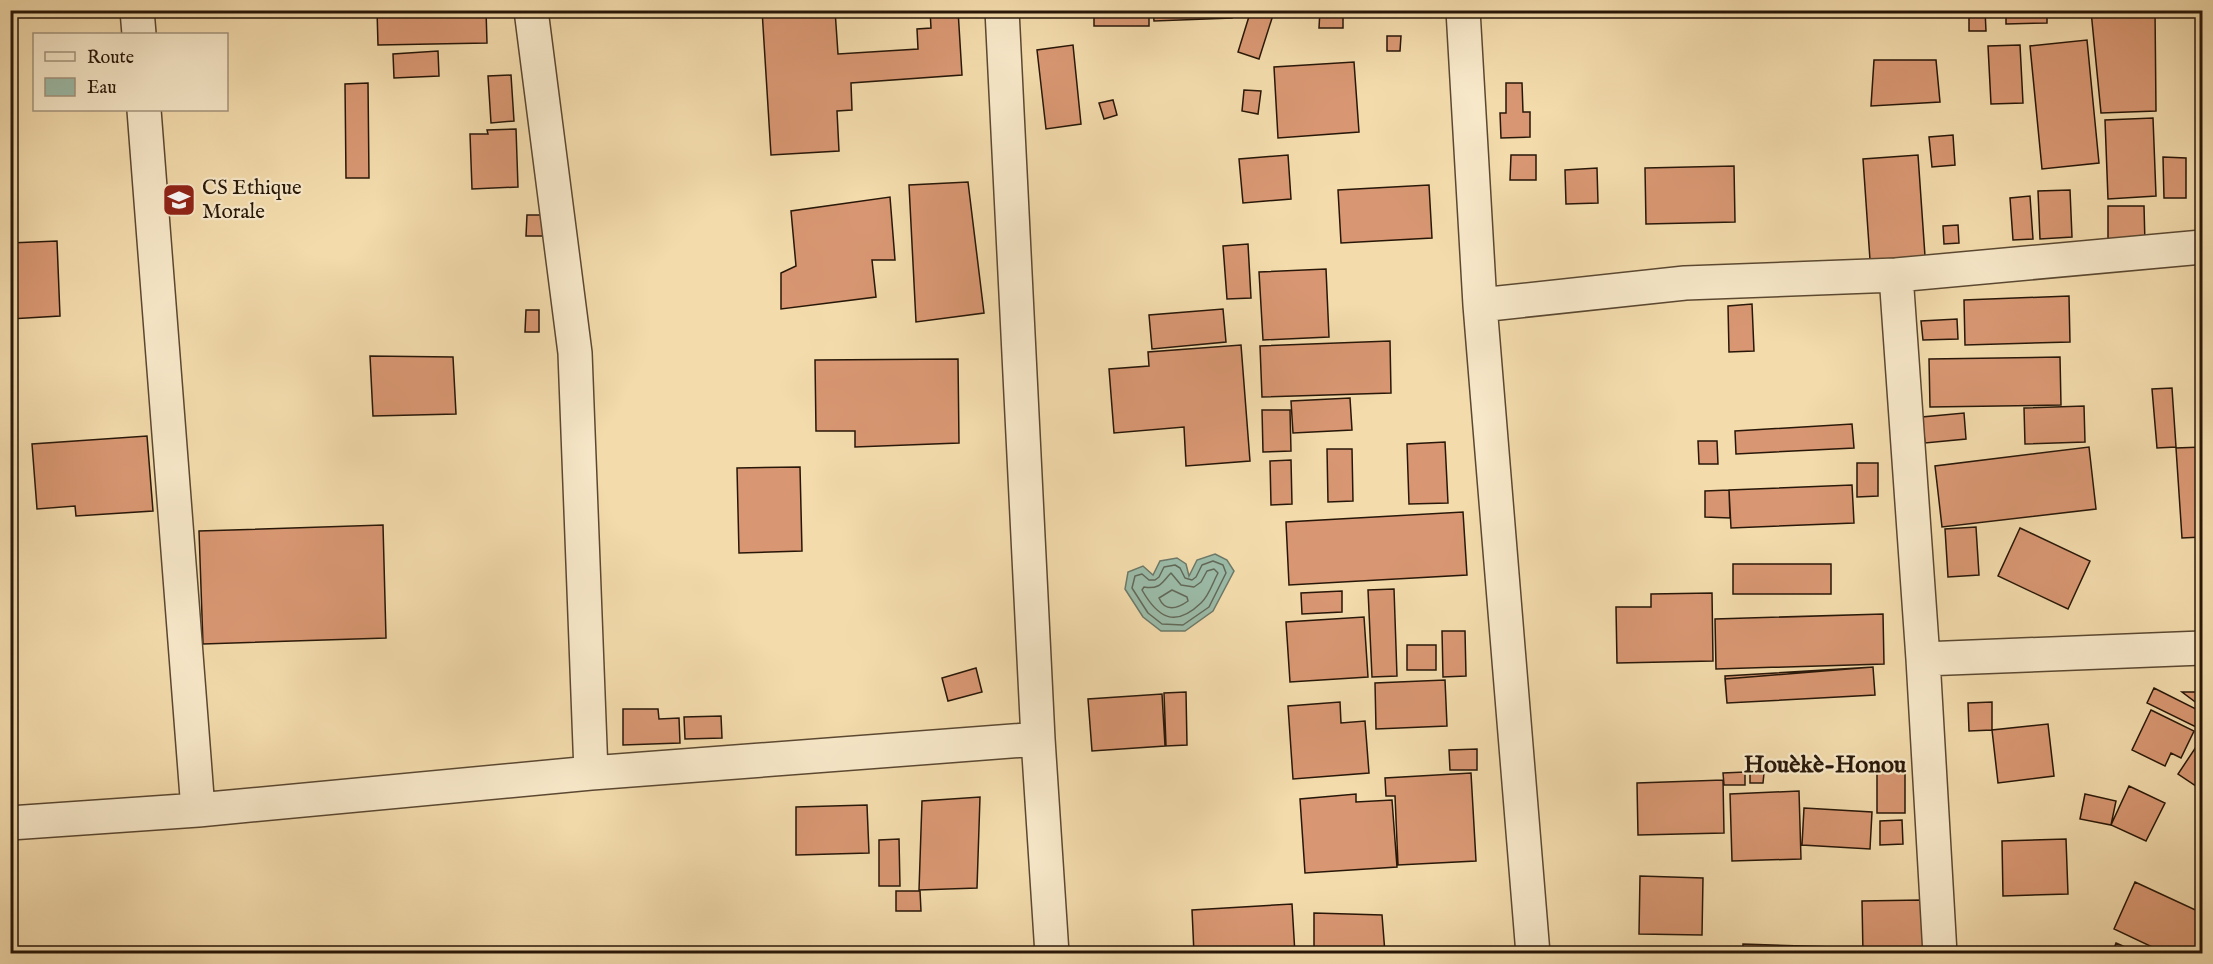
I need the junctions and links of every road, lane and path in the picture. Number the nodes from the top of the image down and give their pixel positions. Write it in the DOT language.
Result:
graph roads {
  1 [pos="137,10"];
  2 [pos="531,10"];
  3 [pos="1002,10"];
  4 [pos="1463,10"];
  5 [pos="139,33"];
  6 [pos="144,111"];
  7 [pos="2202,248"];
  8 [pos="1896,275"];
  9 [pos="1480,305"];
  10 [pos="2202,648"];
  11 [pos="1923,659"];
  12 [pos="1038,739"];
  13 [pos="591,773"];
  14 [pos="198,810"];
  15 [pos="10,823"];
  16 [pos="1052,954"];
  17 [pos="1533,954"];
  18 [pos="1940,954"];
  1 -- 5 [label="street"];
  2 -- 13 [label="street"];
  3 -- 12 [label="street"];
  4 -- 9 [label="street"];
  6 -- 14 [label="street"];
  7 -- 8 [label="street"];
  8 -- 9 [label="street"];
  8 -- 11 [label="street"];
  9 -- 17 [label="street"];
  10 -- 11 [label="street"];
  11 -- 18 [label="street"];
  12 -- 13 [label="street"];
  12 -- 16 [label="street"];
  13 -- 14 [label="street"];
  14 -- 15 [label="street"];
}
